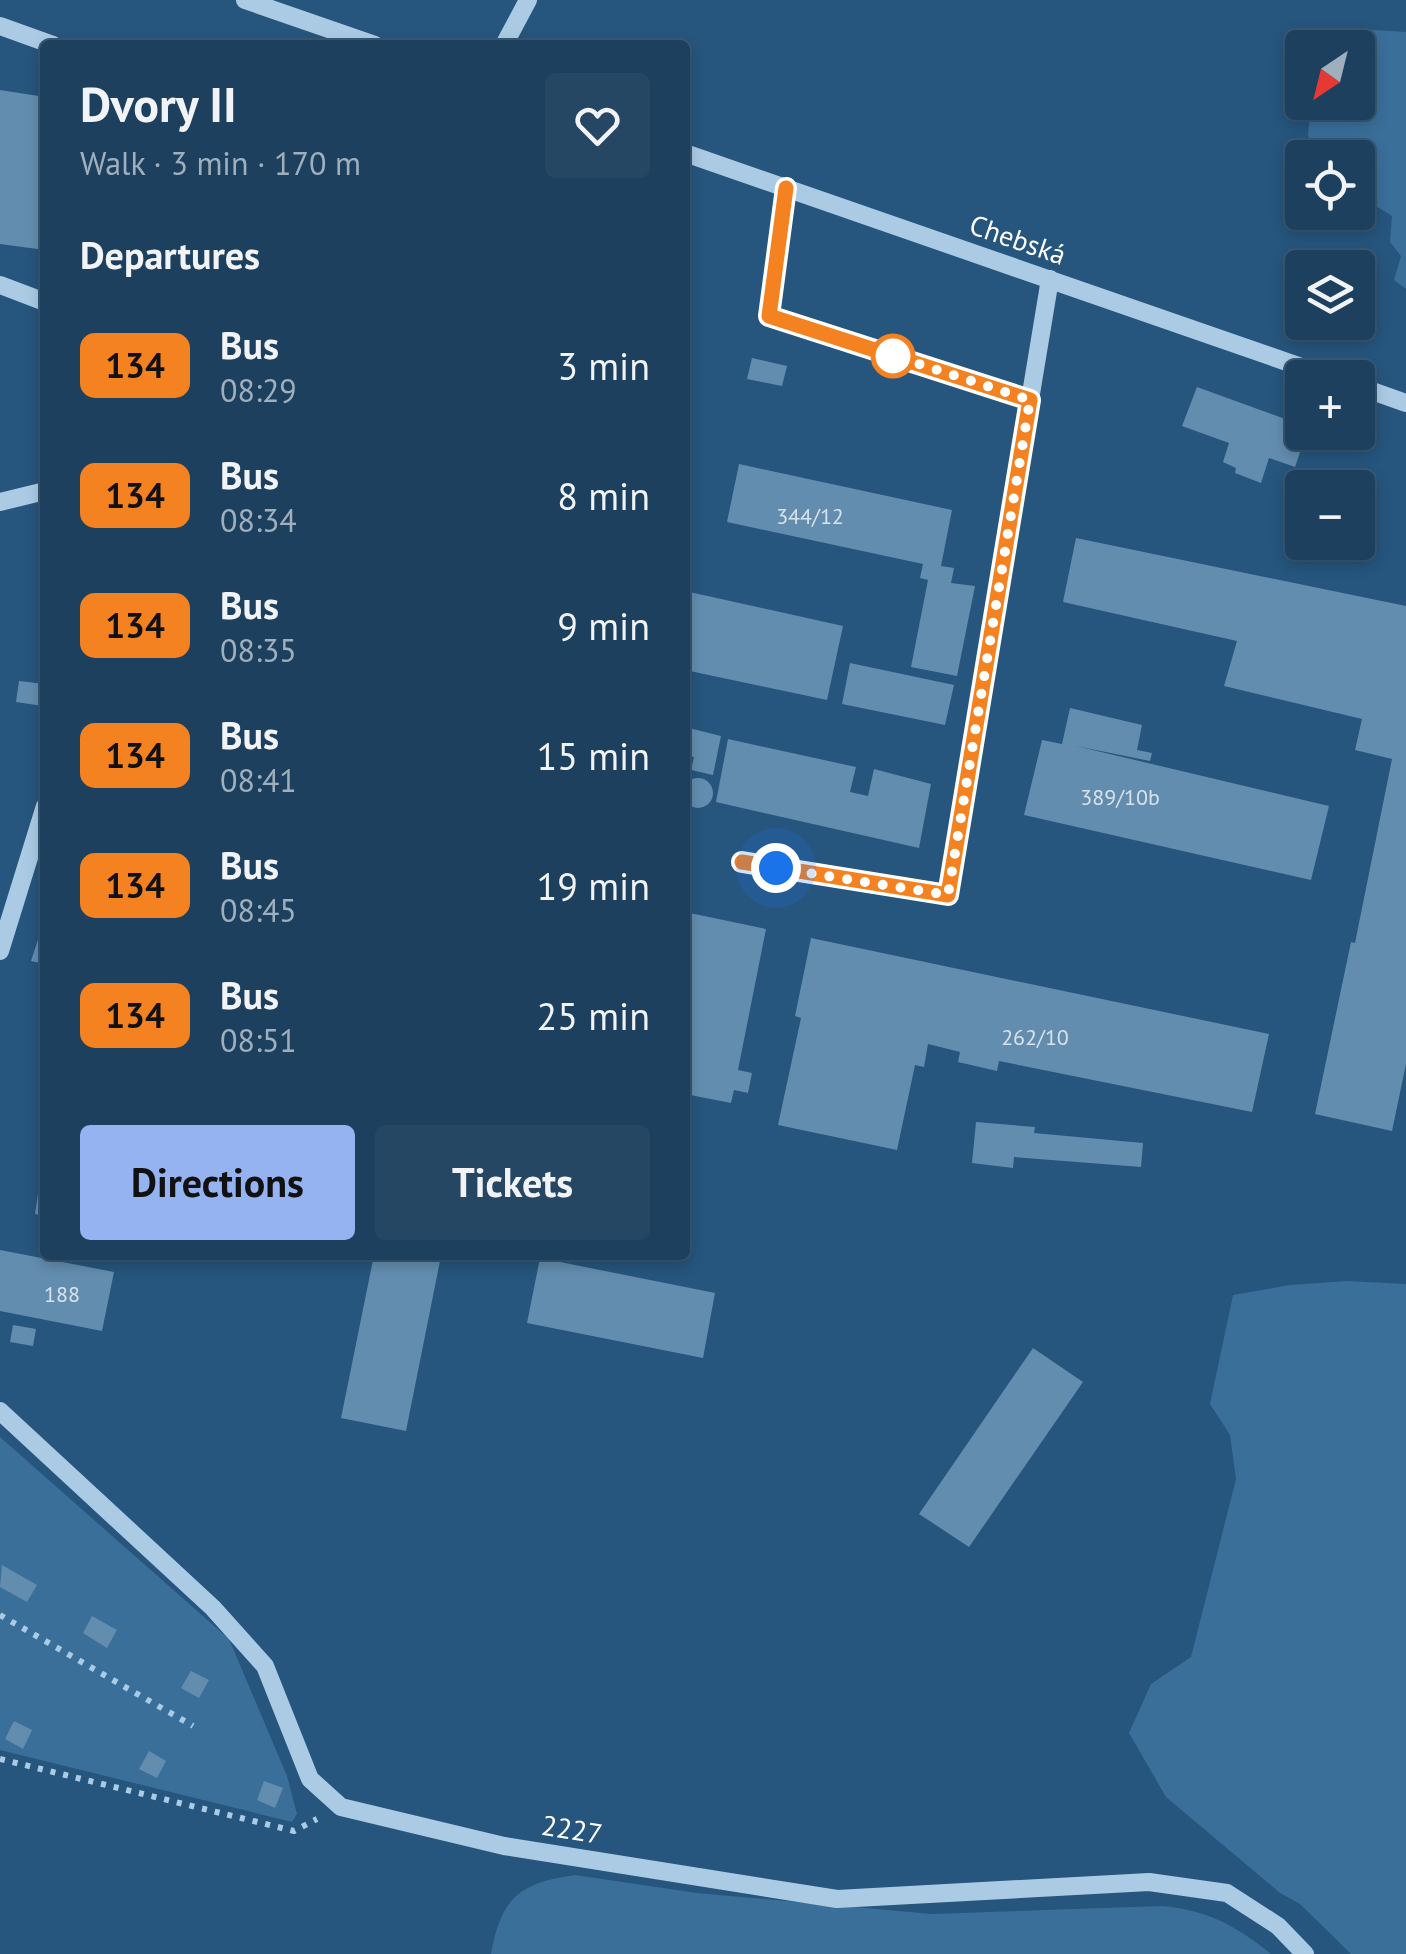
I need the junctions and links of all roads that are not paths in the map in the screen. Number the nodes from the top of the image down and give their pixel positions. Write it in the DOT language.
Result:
graph roads {
  1 [pos="245,0"];
  2 [pos="528,0"];
  3 [pos="0,26"];
  4 [pos="40,40"];
  5 [pos="360,40"];
  6 [pos="507,40"];
  7 [pos="690,154"];
  8 [pos="786,188"];
  9 [pos="1050,279"];
  10 [pos="0,285"];
  11 [pos="40,300"];
  12 [pos="1285,361"];
  13 [pos="1375,392"];
  14 [pos="1030,400"];
  15 [pos="1406,403"];
  16 [pos="40,491"];
  17 [pos="0,502"];
  18 [pos="40,822"];
  19 [pos="742,862"];
  20 [pos="0,952"];
  21 [pos="0,1411"];
  22 [pos="1305,1954"];
  1 -- 5 [label="street"];
  2 -- 6 [label="street"];
  3 -- 4 [label="street"];
  7 -- 8 [label="street, Chebská"];
  8 -- 9 [label="street, Chebská"];
  8 -- 14 [label="street"];
  9 -- 12 [label="street, Chebská"];
  9 -- 14 [label="street"];
  10 -- 11 [label="street"];
  13 -- 15 [label="street"];
  14 -- 19 [label="street"];
  16 -- 17 [label="street"];
  18 -- 20 [label="street"];
  21 -- 22 [label="street, 2227"];
}
